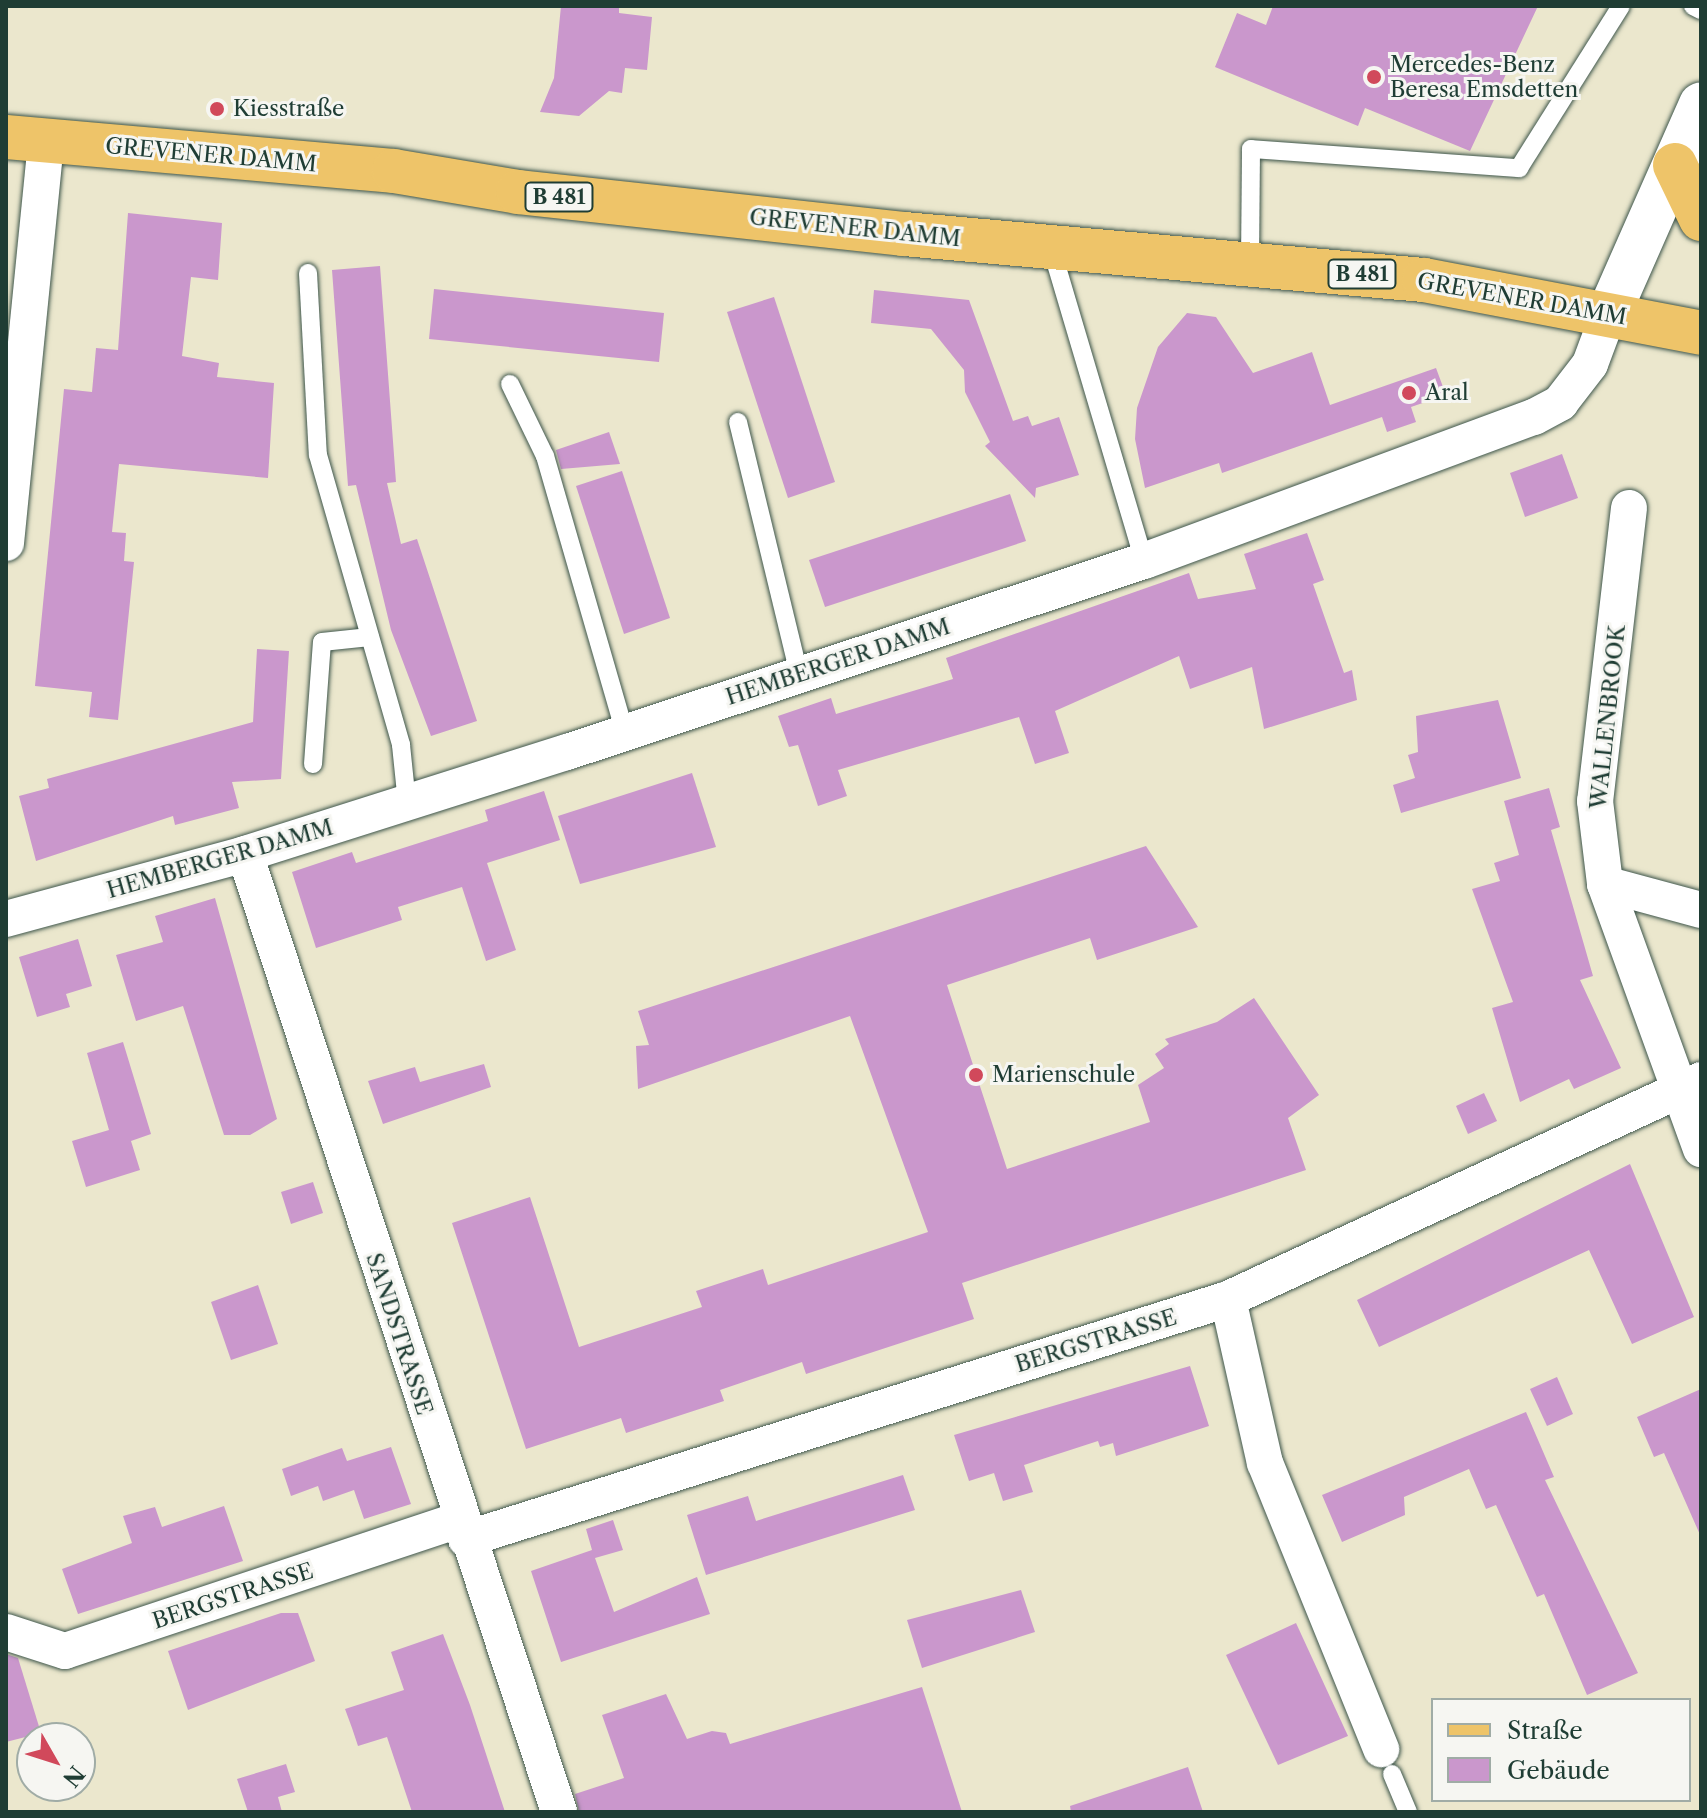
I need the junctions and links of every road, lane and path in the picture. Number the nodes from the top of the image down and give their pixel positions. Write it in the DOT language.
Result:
graph roads {
  1 [pos="1621,6"];
  2 [pos="1693,6"];
  3 [pos="1701,10"];
  4 [pos="1701,104"];
  5 [pos="26,138"];
  6 [pos="1675,165"];
  7 [pos="1701,219"];
  8 [pos="1051,247"];
  9 [pos="1250,264"];
  10 [pos="308,273"];
  11 [pos="1609,313"];
  12 [pos="1701,333"];
  13 [pos="510,384"];
  14 [pos="738,422"];
  15 [pos="1629,508"];
  16 [pos="6,543"];
  17 [pos="1144,561"];
  18 [pos="370,637"];
  19 [pos="799,675"];
  20 [pos="625,733"];
  21 [pos="313,764"];
  22 [pos="407,803"];
  23 [pos="245,854"];
  24 [pos="1605,884"];
  25 [pos="1701,910"];
  26 [pos="8,912"];
  27 [pos="1688,1086"];
  28 [pos="1701,1149"];
  29 [pos="1228,1299"];
  30 [pos="463,1529"];
  31 [pos="6,1632"];
  32 [pos="1387,1761"];
  33 [pos="559,1812"];
  34 [pos="1408,1812"];
  1 -- 9 [label="lane"];
  2 -- 3 [label="lane"];
  4 -- 6 [label="street"];
  5 -- 8 [label="main road, GREVENER DAMM / B 481"];
  5 -- 16 [label="street"];
  6 -- 7 [label="main road"];
  6 -- 11 [label="street"];
  8 -- 9 [label="main road, GREVENER DAMM / B 481"];
  8 -- 17 [label="lane"];
  9 -- 11 [label="main road, GREVENER DAMM / B 481"];
  10 -- 18 [label="lane"];
  11 -- 12 [label="main road, GREVENER DAMM / B 481"];
  11 -- 17 [label="street, HEMBERGER DAMM"];
  13 -- 20 [label="lane"];
  14 -- 19 [label="lane"];
  15 -- 24 [label="street, WALLENBROOK"];
  17 -- 19 [label="street, HEMBERGER DAMM"];
  18 -- 21 [label="lane"];
  18 -- 22 [label="lane"];
  19 -- 20 [label="street, HEMBERGER DAMM"];
  20 -- 22 [label="street, HEMBERGER DAMM"];
  22 -- 23 [label="street, HEMBERGER DAMM"];
  23 -- 26 [label="street, HEMBERGER DAMM"];
  23 -- 30 [label="street, SANDSTRASSE"];
  24 -- 25 [label="street"];
  24 -- 27 [label="street, WALLENBROOK"];
  27 -- 28 [label="street, WALLENBROOK"];
  27 -- 29 [label="street, BERGSTRASSE"];
  29 -- 30 [label="street, BERGSTRASSE"];
  29 -- 32 [label="street"];
  30 -- 31 [label="street, BERGSTRASSE"];
  30 -- 33 [label="street, SANDSTRASSE"];
  32 -- 34 [label="lane"];
}
